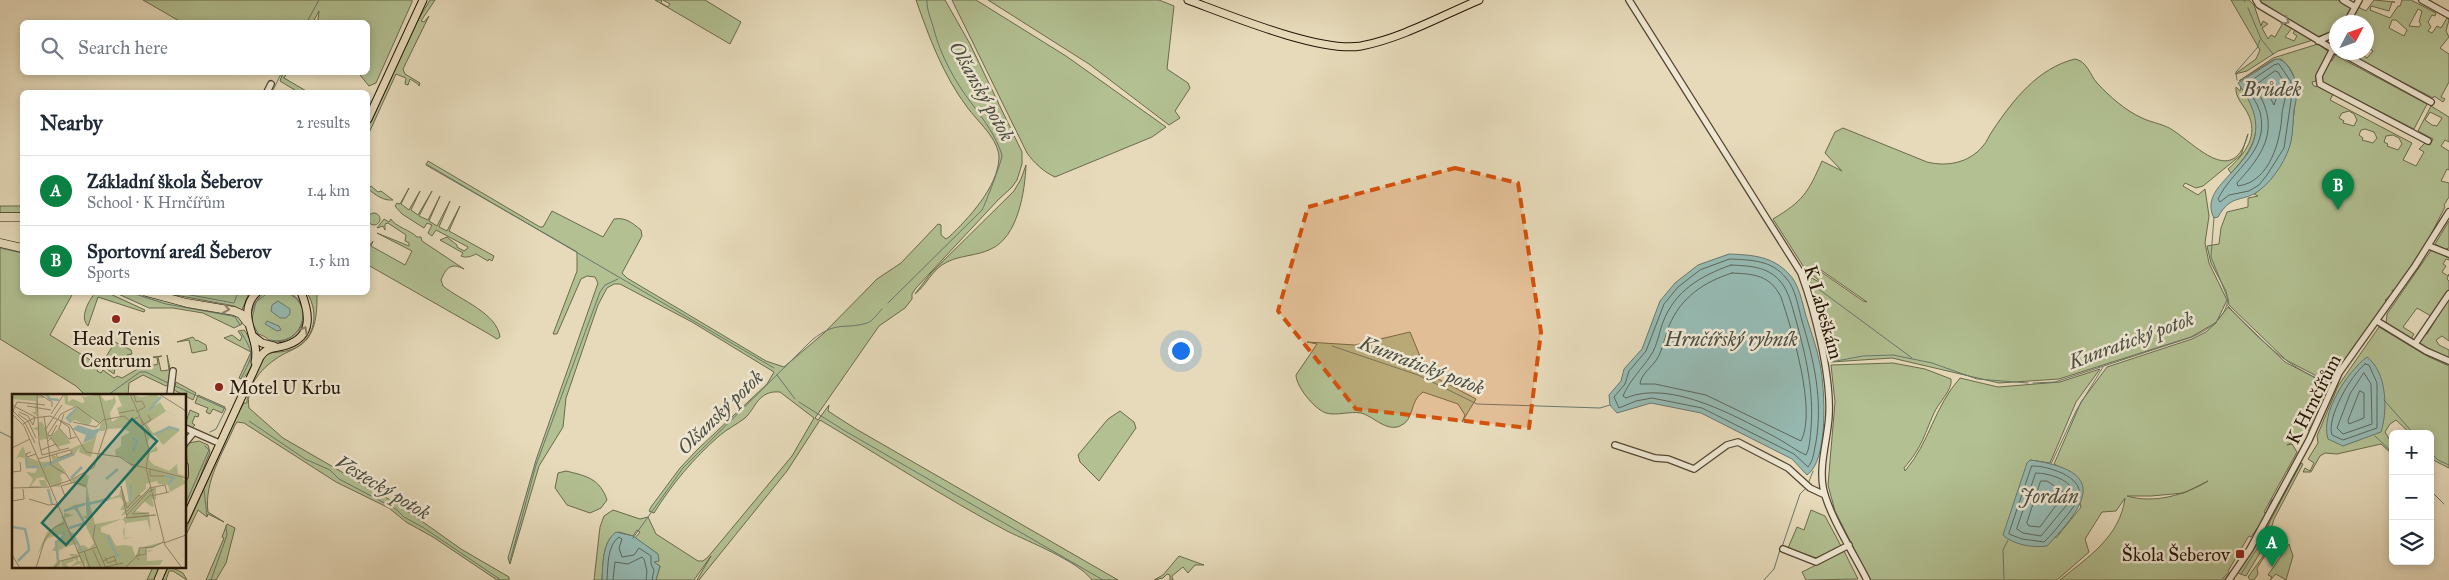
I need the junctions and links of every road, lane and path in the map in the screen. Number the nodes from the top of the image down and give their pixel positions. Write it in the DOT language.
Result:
graph roads {
  1 [pos="423,0"];
  2 [pos="1188,0"];
  3 [pos="1479,0"];
  4 [pos="1629,0"];
  5 [pos="2256,0"];
  6 [pos="2343,0"];
  7 [pos="2359,0"];
  8 [pos="2422,0"];
  9 [pos="2355,7"];
  10 [pos="2351,15"];
  11 [pos="2449,16"];
  12 [pos="2329,36"];
  13 [pos="2318,41"];
  14 [pos="2329,47"];
  15 [pos="2330,60"];
  16 [pos="2353,60"];
  17 [pos="271,84"];
  18 [pos="269,90"];
  19 [pos="2431,102"];
  20 [pos="370,115"];
  21 [pos="2428,141"];
  22 [pos="2449,212"];
  23 [pos="0,216"];
  24 [pos="20,217"];
  25 [pos="0,243"];
  26 [pos="2429,246"];
  27 [pos="20,248"];
  28 [pos="2449,254"];
  29 [pos="2449,294"];
  30 [pos="157,295"];
  31 [pos="255,295"];
  32 [pos="301,295"];
  33 [pos="2377,321"];
  34 [pos="247,322"];
  35 [pos="252,333"];
  36 [pos="2415,344"];
  37 [pos="277,346"];
  38 [pos="2449,361"];
  39 [pos="253,370"];
  40 [pos="173,371"];
  41 [pos="170,392"];
  42 [pos="186,428"];
  43 [pos="194,432"];
  44 [pos="186,442"];
  45 [pos="219,443"];
  46 [pos="1615,445"];
  47 [pos="1825,494"];
  48 [pos="186,518"];
  49 [pos="1849,545"];
  50 [pos="1783,549"];
  51 [pos="163,568"];
  52 [pos="158,580"];
  53 [pos="1866,580"];
  54 [pos="2229,580"];
  1 -- 20 [label="main road"];
  2 -- 3 [label="main road"];
  4 -- 47 [label="street, K Labeškám"];
  5 -- 13 [label="street, one-way"];
  6 -- 9 [label="street"];
  7 -- 9 [label="street"];
  8 -- 11 [label="street"];
  9 -- 10 [label="street"];
  12 -- 13 [label="street"];
  13 -- 14 [label="street"];
  15 -- 21 [label="street"];
  16 -- 19 [label="street"];
  17 -- 18 [label="street"];
  22 -- 26 [label="street, K Hrnčířům"];
  23 -- 24 [label="highway"];
  25 -- 27 [label="highway"];
  26 -- 28 [label="street"];
  26 -- 33 [label="street, K Hrnčířům"];
  29 -- 36 [label="street"];
  30 -- 34 [label="highway, one-way"];
  31 -- 34 [label="main road"];
  37 -- 32 [label="main road, one-way"];
  33 -- 36 [label="street"];
  33 -- 54 [label="street, K Hrnčířům"];
  34 -- 35 [label="main road"];
  35 -- 37 [label="main road"];
  35 -- 39 [label="main road"];
  36 -- 38 [label="street"];
  37 -- 39 [label="main road"];
  39 -- 45 [label="main road"];
  40 -- 41 [label="street"];
  42 -- 43 [label="street"];
  43 -- 44 [label="street"];
  43 -- 45 [label="street"];
  45 -- 48 [label="main road"];
  46 -- 47 [label="street"];
  47 -- 49 [label="street, K Labeškám"];
  49 -- 50 [label="street"];
  49 -- 53 [label="street, K Labeškám"];
  51 -- 52 [label="main road"];
}
